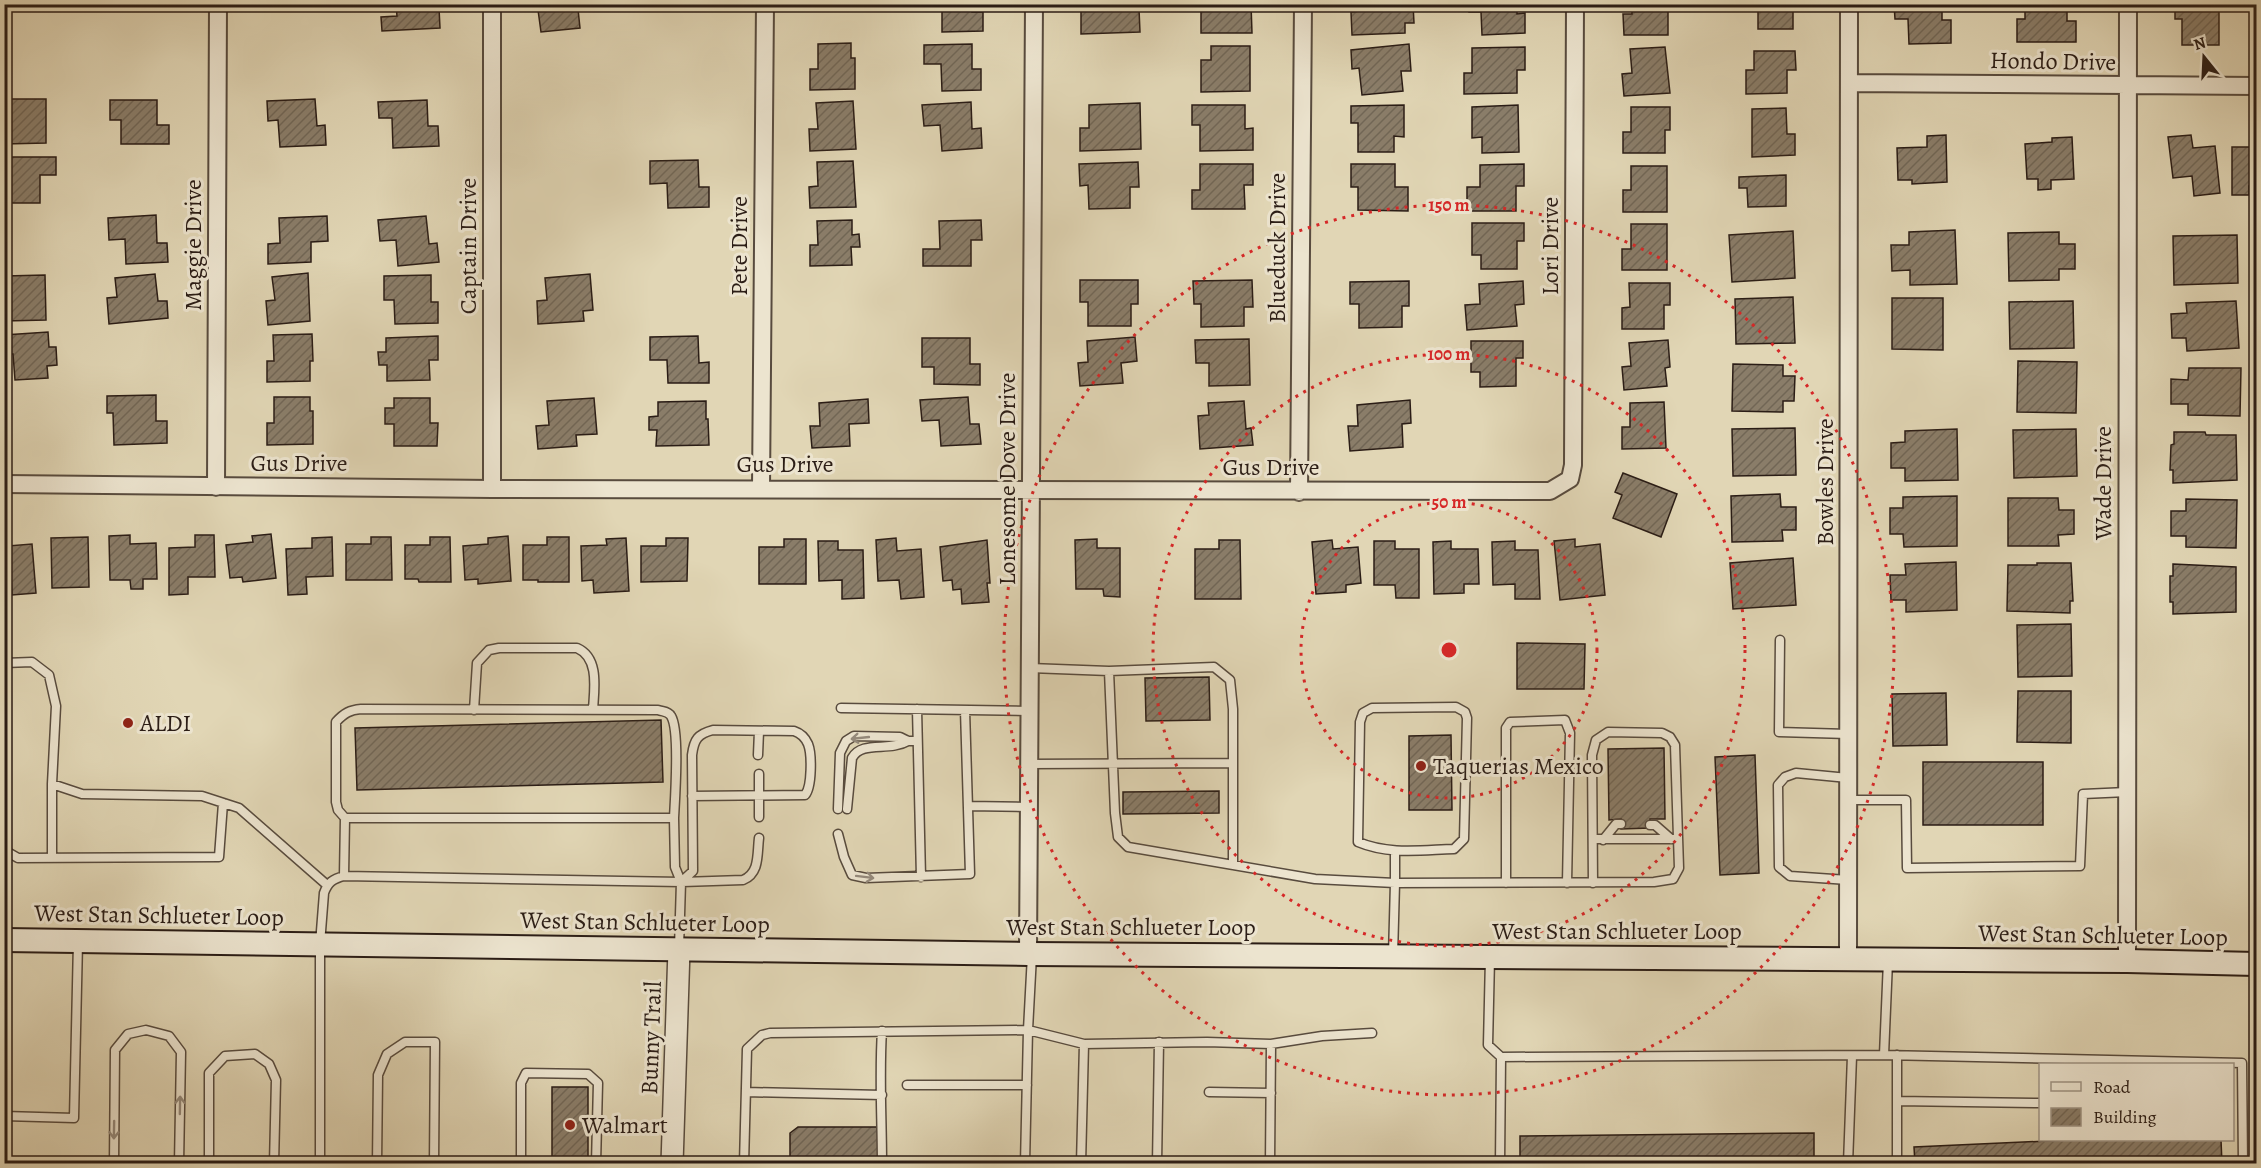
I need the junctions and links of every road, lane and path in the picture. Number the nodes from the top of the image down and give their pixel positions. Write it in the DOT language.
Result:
graph roads {
  1 [pos="218,4"];
  2 [pos="492,4"];
  3 [pos="765,4"];
  4 [pos="1034,4"];
  5 [pos="1303,4"];
  6 [pos="1575,4"];
  7 [pos="1849,4"];
  8 [pos="2127,4"];
  9 [pos="1849,83"];
  10 [pos="2127,86"];
  11 [pos="2256,86"];
  12 [pos="4,484"];
  13 [pos="1563,485"];
  14 [pos="216,487"];
  15 [pos="762,488"];
  16 [pos="492,489"];
  17 [pos="1031,489"];
  18 [pos="1299,492"];
  19 [pos="1780,640"];
  20 [pos="4,663"];
  21 [pos="1030,668"];
  22 [pos="1109,671"];
  23 [pos="841,708"];
  24 [pos="917,709"];
  25 [pos="474,710"];
  26 [pos="593,710"];
  27 [pos="965,710"];
  28 [pos="1030,711"];
  29 [pos="759,730"];
  30 [pos="1848,734"];
  31 [pos="913,741"];
  32 [pos="758,755"];
  33 [pos="1113,763"];
  34 [pos="1029,764"];
  35 [pos="1233,764"];
  36 [pos="759,774"];
  37 [pos="1848,778"];
  38 [pos="52,784"];
  39 [pos="2127,792"];
  40 [pos="759,795"];
  41 [pos="693,796"];
  42 [pos="1848,800"];
  43 [pos="223,802"];
  44 [pos="968,806"];
  45 [pos="1029,807"];
  46 [pos="759,817"];
  47 [pos="345,818"];
  48 [pos="674,818"];
  49 [pos="1621,824"];
  50 [pos="1650,825"];
  51 [pos="842,835"];
  52 [pos="759,838"];
  53 [pos="1674,839"];
  54 [pos="1598,840"];
  55 [pos="4,850"];
  56 [pos="1395,852"];
  57 [pos="52,858"];
  58 [pos="1233,866"];
  59 [pos="344,876"];
  60 [pos="921,877"];
  61 [pos="1848,880"];
  62 [pos="681,882"];
  63 [pos="1395,883"];
  64 [pos="1506,883"];
  65 [pos="1567,883"];
  66 [pos="1593,883"];
  67 [pos="327,885"];
  68 [pos="4,940"];
  69 [pos="78,941"];
  70 [pos="320,944"];
  71 [pos="679,949"];
  72 [pos="1030,954"];
  73 [pos="1393,957"];
  74 [pos="1490,957"];
  75 [pos="1848,960"];
  76 [pos="1888,960"];
  77 [pos="2127,961"];
  78 [pos="2256,964"];
  79 [pos="882,1030"];
  80 [pos="1028,1030"];
  81 [pos="1372,1032"];
  82 [pos="1160,1042"];
  83 [pos="1084,1044"];
  84 [pos="1271,1044"];
  85 [pos="1897,1054"];
  86 [pos="1884,1055"];
  87 [pos="1852,1056"];
  88 [pos="1501,1057"];
  89 [pos="908,1085"];
  90 [pos="1027,1085"];
  91 [pos="746,1092"];
  92 [pos="1209,1092"];
  93 [pos="1270,1093"];
  94 [pos="882,1095"];
  95 [pos="1897,1101"];
  96 [pos="2039,1103"];
  97 [pos="2234,1107"];
  98 [pos="2242,1107"];
  99 [pos="4,1116"];
  100 [pos="114,1164"];
  101 [pos="179,1164"];
  102 [pos="209,1164"];
  103 [pos="274,1164"];
  104 [pos="320,1164"];
  105 [pos="378,1164"];
  106 [pos="434,1164"];
  107 [pos="521,1164"];
  108 [pos="596,1164"];
  109 [pos="672,1164"];
  110 [pos="744,1164"];
  111 [pos="882,1164"];
  112 [pos="1025,1164"];
  113 [pos="1081,1164"];
  114 [pos="1157,1164"];
  115 [pos="1270,1164"];
  116 [pos="1500,1164"];
  117 [pos="1848,1164"];
  118 [pos="1897,1164"];
  119 [pos="2243,1164"];
  1 -- 14 [label="street, Maggie Drive"];
  2 -- 16 [label="street, Captain Drive"];
  3 -- 15 [label="street, Pete Drive"];
  4 -- 17 [label="street, Lonesome Dove Drive"];
  5 -- 18 [label="street, Blueduck Drive"];
  6 -- 13 [label="street, Lori Drive"];
  7 -- 9 [label="street, Bowles Drive"];
  8 -- 10 [label="street, Wade Drive"];
  9 -- 10 [label="street, Hondo Drive"];
  9 -- 30 [label="street, Bowles Drive"];
  10 -- 11 [label="street, Hondo Drive"];
  10 -- 39 [label="street, Wade Drive"];
  12 -- 14 [label="street, Gus Drive"];
  13 -- 18 [label="street, Gus Drive"];
  14 -- 16 [label="street, Gus Drive"];
  15 -- 16 [label="street, Gus Drive"];
  15 -- 17 [label="street, Gus Drive"];
  17 -- 18 [label="street, Gus Drive"];
  17 -- 21 [label="street, Lonesome Dove Drive"];
  19 -- 30 [label="lane"];
  20 -- 38 [label="lane"];
  21 -- 22 [label="lane"];
  21 -- 28 [label="street, Lonesome Dove Drive"];
  22 -- 33 [label="lane"];
  22 -- 35 [label="lane"];
  23 -- 24 [label="lane"];
  24 -- 27 [label="lane"];
  24 -- 31 [label="lane"];
  25 -- 26 [label="lane"];
  25 -- 26 [label="lane"];
  25 -- 47 [label="lane"];
  26 -- 48 [label="lane"];
  27 -- 28 [label="lane"];
  27 -- 44 [label="lane"];
  28 -- 34 [label="street, Lonesome Dove Drive"];
  29 -- 32 [label="lane"];
  29 -- 40 [label="lane"];
  29 -- 41 [label="lane"];
  30 -- 37 [label="street, Bowles Drive"];
  31 -- 31 [label="lane, one-way"];
  31 -- 60 [label="lane"];
  33 -- 34 [label="lane"];
  33 -- 35 [label="lane"];
  33 -- 58 [label="lane"];
  34 -- 45 [label="street, Lonesome Dove Drive"];
  35 -- 58 [label="lane"];
  36 -- 40 [label="lane"];
  37 -- 42 [label="street, Bowles Drive"];
  37 -- 61 [label="lane"];
  38 -- 43 [label="lane"];
  38 -- 57 [label="lane"];
  39 -- 42 [label="lane"];
  39 -- 77 [label="street, Wade Drive"];
  40 -- 41 [label="lane"];
  40 -- 46 [label="lane"];
  41 -- 62 [label="lane"];
  42 -- 61 [label="street, Bowles Drive"];
  43 -- 57 [label="lane"];
  43 -- 67 [label="lane"];
  44 -- 45 [label="lane"];
  44 -- 60 [label="lane"];
  45 -- 72 [label="street, Lonesome Dove Drive"];
  47 -- 48 [label="lane"];
  47 -- 59 [label="lane"];
  48 -- 62 [label="lane"];
  49 -- 54 [label="lane"];
  50 -- 53 [label="lane"];
  51 -- 60 [label="lane, one-way"];
  52 -- 62 [label="lane"];
  53 -- 54 [label="lane"];
  53 -- 54 [label="lane"];
  53 -- 66 [label="lane"];
  54 -- 66 [label="lane"];
  55 -- 57 [label="lane"];
  56 -- 56 [label="lane"];
  56 -- 63 [label="lane"];
  58 -- 63 [label="lane"];
  59 -- 62 [label="lane"];
  59 -- 67 [label="lane"];
  61 -- 75 [label="street, Bowles Drive"];
  62 -- 71 [label="lane"];
  63 -- 64 [label="lane"];
  63 -- 73 [label="lane"];
  64 -- 65 [label="lane"];
  64 -- 65 [label="lane"];
  65 -- 66 [label="lane"];
  67 -- 70 [label="lane"];
  68 -- 69 [label="main road, West Stan Schlueter Loop"];
  69 -- 70 [label="main road, West Stan Schlueter Loop"];
  69 -- 99 [label="lane"];
  70 -- 71 [label="main road, West Stan Schlueter Loop"];
  70 -- 104 [label="lane"];
  71 -- 72 [label="main road, West Stan Schlueter Loop"];
  71 -- 109 [label="street, Bunny Trail"];
  72 -- 73 [label="main road, West Stan Schlueter Loop"];
  72 -- 80 [label="lane"];
  73 -- 74 [label="main road, West Stan Schlueter Loop"];
  74 -- 75 [label="main road, West Stan Schlueter Loop"];
  74 -- 88 [label="lane"];
  75 -- 76 [label="main road, West Stan Schlueter Loop"];
  76 -- 77 [label="main road, West Stan Schlueter Loop"];
  76 -- 86 [label="lane"];
  77 -- 78 [label="main road, West Stan Schlueter Loop"];
  79 -- 80 [label="lane"];
  79 -- 91 [label="lane"];
  79 -- 94 [label="lane"];
  80 -- 83 [label="lane"];
  80 -- 90 [label="lane"];
  81 -- 84 [label="lane"];
  82 -- 83 [label="lane"];
  82 -- 84 [label="lane"];
  82 -- 114 [label="lane"];
  83 -- 113 [label="lane"];
  84 -- 93 [label="lane"];
  85 -- 86 [label="lane"];
  85 -- 95 [label="lane"];
  85 -- 98 [label="lane"];
  86 -- 87 [label="lane"];
  87 -- 88 [label="lane"];
  87 -- 117 [label="lane"];
  88 -- 116 [label="lane"];
  89 -- 90 [label="lane"];
  90 -- 112 [label="lane"];
  91 -- 94 [label="lane"];
  91 -- 110 [label="lane"];
  92 -- 93 [label="lane"];
  93 -- 115 [label="lane"];
  94 -- 111 [label="lane"];
  95 -- 96 [label="lane"];
  95 -- 118 [label="lane"];
  97 -- 98 [label="lane"];
  98 -- 119 [label="lane"];
  101 -- 100 [label="lane, one-way"];
  102 -- 103 [label="lane"];
  105 -- 106 [label="lane"];
  107 -- 108 [label="lane"];
}
